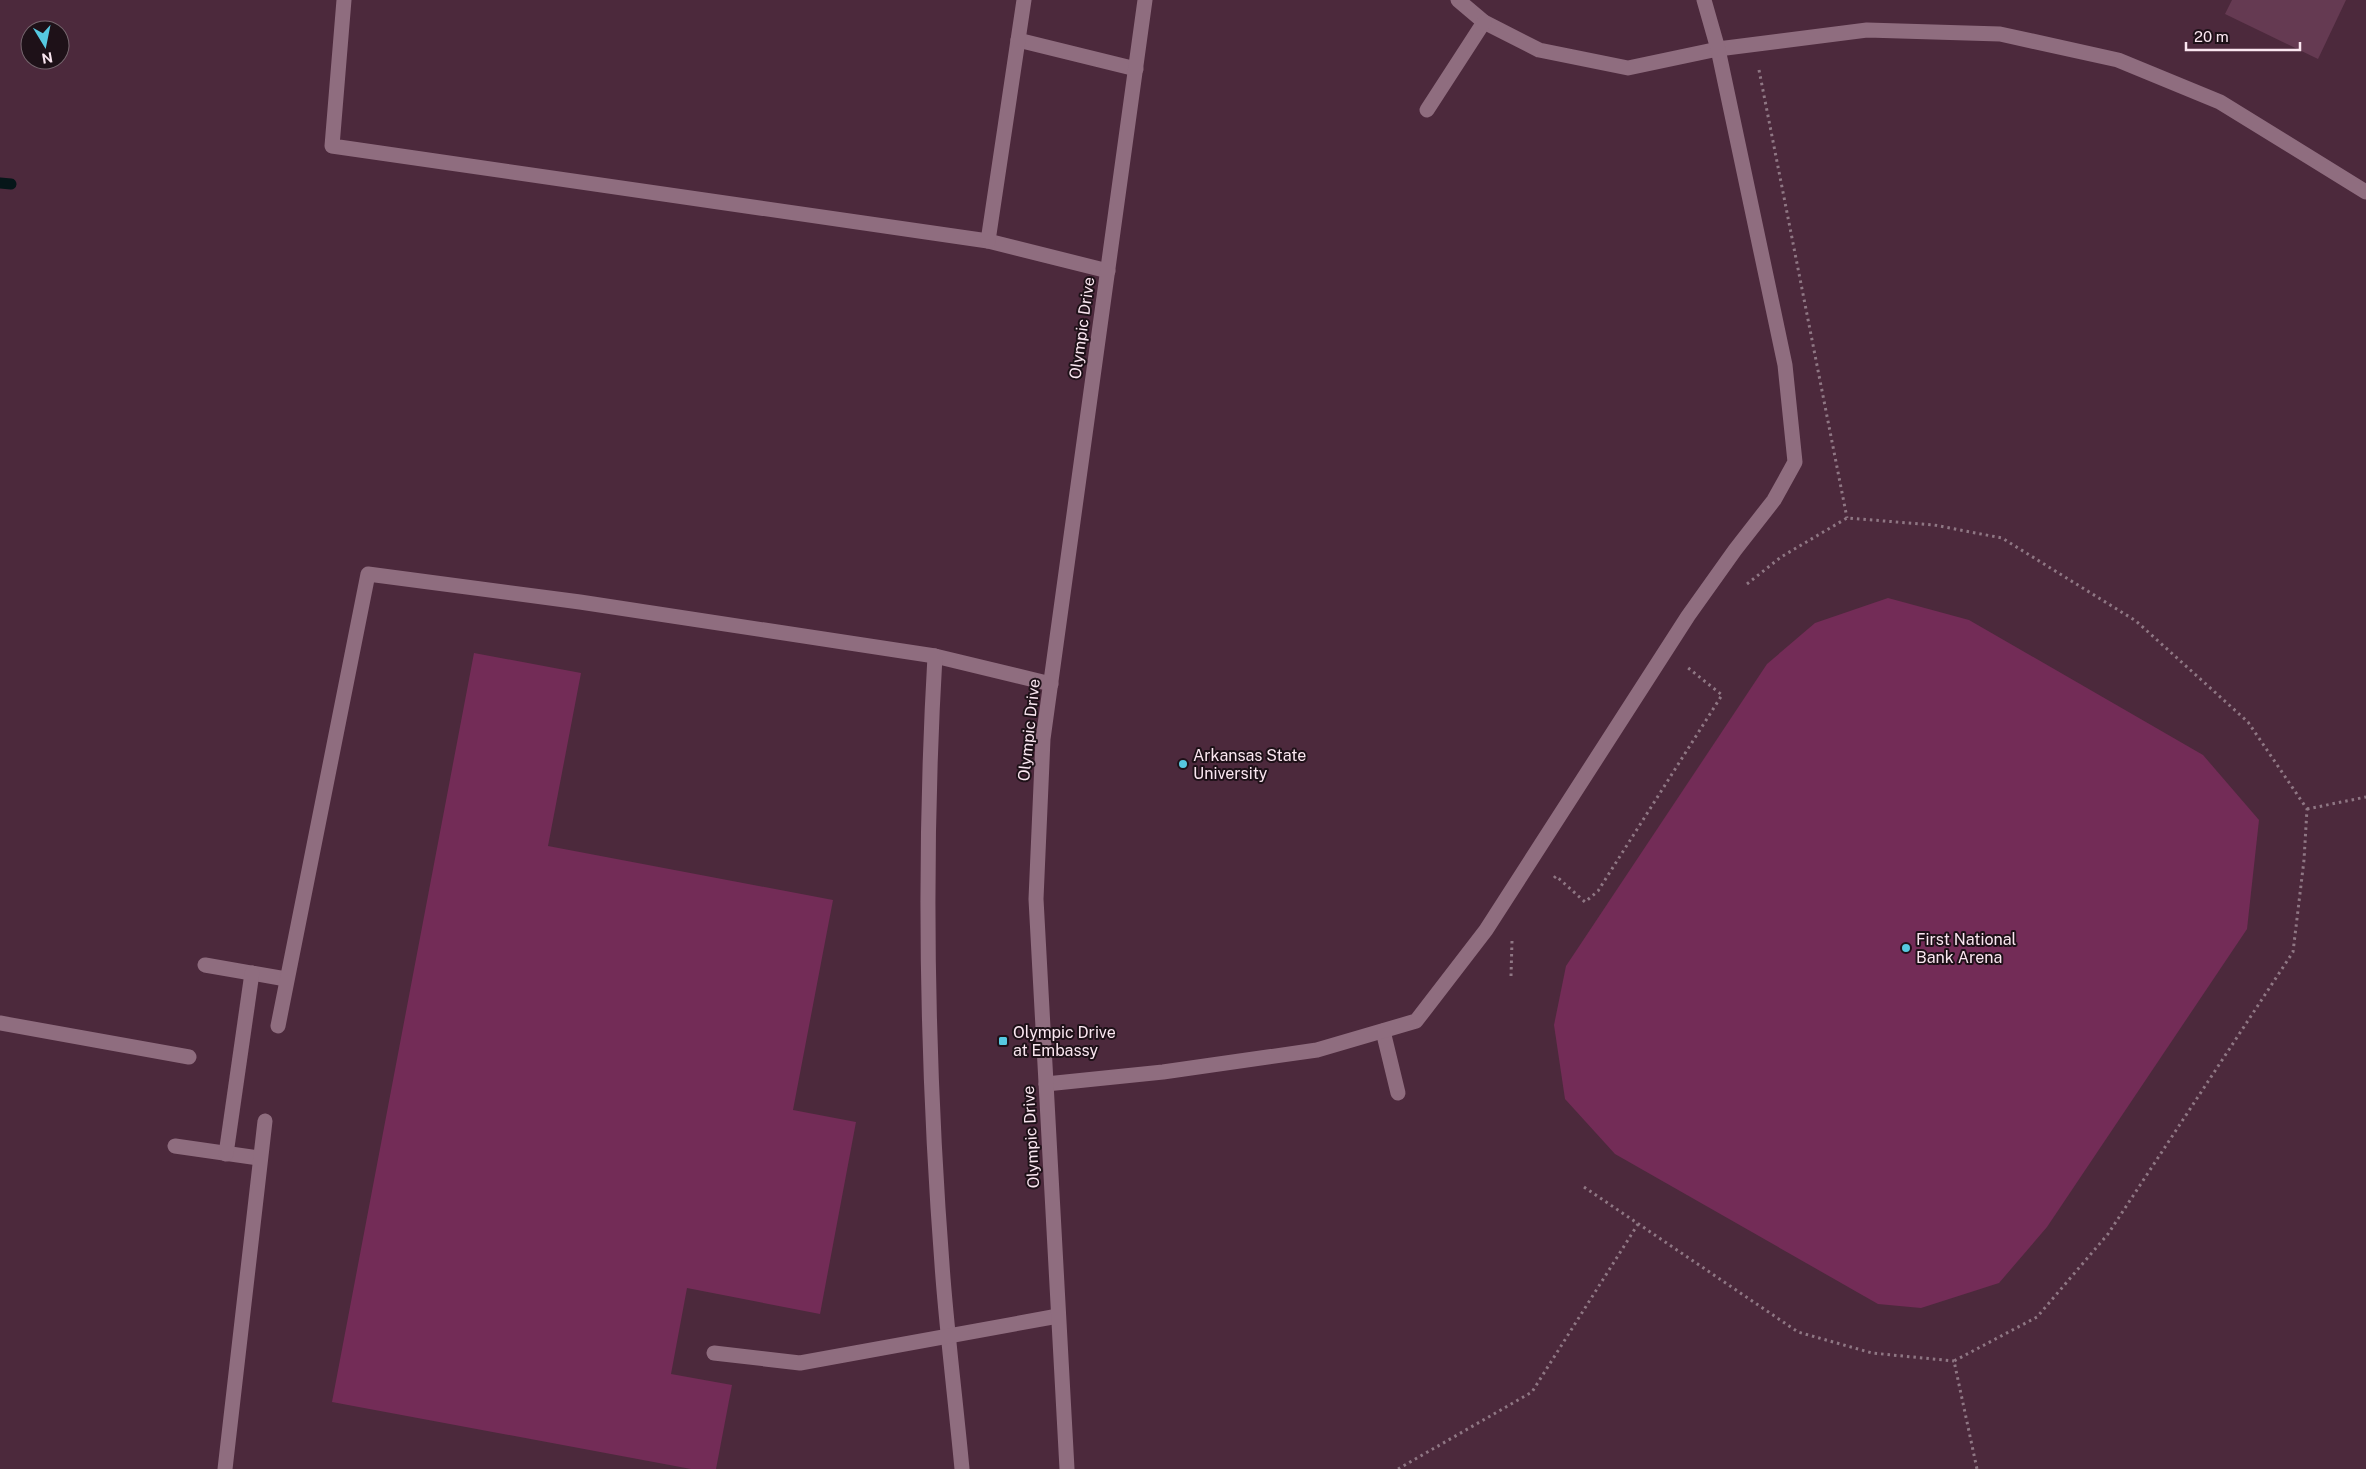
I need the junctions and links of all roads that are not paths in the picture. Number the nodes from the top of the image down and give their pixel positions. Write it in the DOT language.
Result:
graph roads {
  1 [pos="344,0"];
  2 [pos="1024,0"];
  3 [pos="1145,0"];
  4 [pos="1458,0"];
  5 [pos="1704,0"];
  6 [pos="1484,22"];
  7 [pos="1018,40"];
  8 [pos="1718,49"];
  9 [pos="1136,69"];
  10 [pos="1427,110"];
  11 [pos="2366,192"];
  12 [pos="988,242"];
  13 [pos="1108,271"];
  14 [pos="935,656"];
  15 [pos="1051,684"];
  16 [pos="205,966"];
  17 [pos="252,973"];
  18 [pos="286,979"];
  19 [pos="0,1024"];
  20 [pos="278,1026"];
  21 [pos="1383,1030"];
  22 [pos="190,1056"];
  23 [pos="1046,1084"];
  24 [pos="1398,1093"];
  25 [pos="264,1121"];
  26 [pos="174,1146"];
  27 [pos="226,1154"];
  28 [pos="259,1158"];
  29 [pos="1058,1316"];
  30 [pos="949,1336"];
  31 [pos="714,1354"];
  32 [pos="225,1469"];
  33 [pos="962,1469"];
  34 [pos="1067,1469"];
  1 -- 12 [label="street"];
  2 -- 7 [label="street"];
  3 -- 9 [label="street, Olympic Drive"];
  4 -- 6 [label="street"];
  5 -- 8 [label="street"];
  6 -- 8 [label="street"];
  6 -- 10 [label="street"];
  7 -- 9 [label="street"];
  7 -- 12 [label="street"];
  8 -- 11 [label="street"];
  8 -- 21 [label="street"];
  9 -- 13 [label="street, Olympic Drive"];
  12 -- 13 [label="street"];
  13 -- 15 [label="street, Olympic Drive"];
  14 -- 15 [label="street"];
  14 -- 18 [label="street"];
  14 -- 30 [label="street"];
  15 -- 23 [label="street, Olympic Drive"];
  16 -- 17 [label="street"];
  17 -- 18 [label="street"];
  17 -- 27 [label="street"];
  18 -- 20 [label="street"];
  19 -- 22 [label="street"];
  21 -- 23 [label="street"];
  21 -- 24 [label="street"];
  23 -- 29 [label="street, Olympic Drive"];
  25 -- 28 [label="street"];
  26 -- 27 [label="street"];
  27 -- 28 [label="street"];
  28 -- 32 [label="street"];
  29 -- 30 [label="street"];
  29 -- 34 [label="street, Olympic Drive"];
  30 -- 31 [label="street"];
  30 -- 33 [label="street"];
}
